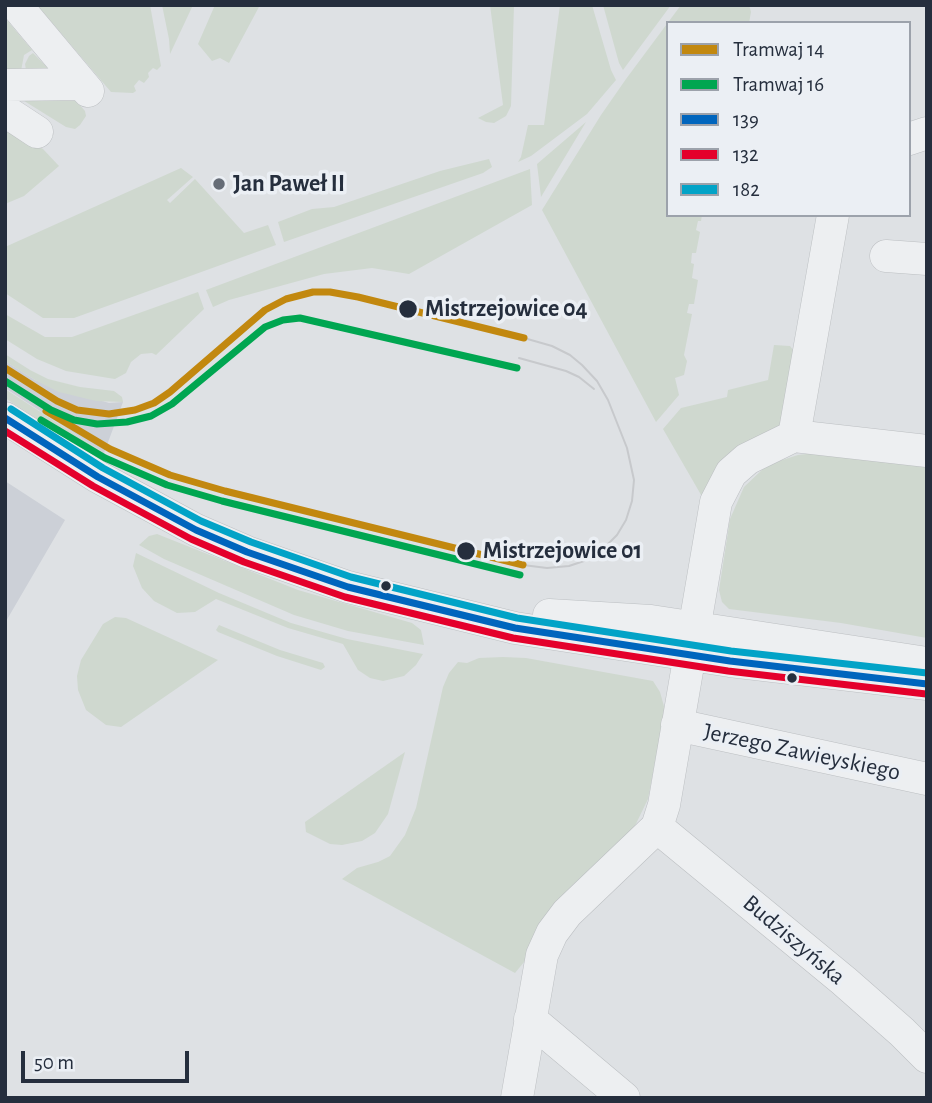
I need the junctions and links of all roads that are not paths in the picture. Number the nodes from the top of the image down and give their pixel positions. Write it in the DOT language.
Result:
graph roads {
  1 [pos="16,5"];
  2 [pos="5,85"];
  3 [pos="5,111"];
  4 [pos="37,132"];
  5 [pos="833,217"];
  6 [pos="886,256"];
  7 [pos="927,259"];
  8 [pos="5,418"];
  9 [pos="794,436"];
  10 [pos="927,451"];
  11 [pos="692,642"];
  12 [pos="927,663"];
  13 [pos="927,684"];
  14 [pos="677,725"];
  15 [pos="927,779"];
  16 [pos="657,827"];
  17 [pos="530,1020"];
  18 [pos="927,1057"];
  19 [pos="517,1098"];
  20 [pos="624,1098"];
  1 -- 2 [label="street"];
  3 -- 4 [label="street"];
  5 -- 9 [label="street"];
  6 -- 7 [label="street"];
  8 -- 11 [label="street"];
  9 -- 10 [label="street"];
  9 -- 11 [label="street"];
  11 -- 12 [label="street"];
  11 -- 13 [label="street"];
  11 -- 14 [label="street"];
  14 -- 15 [label="street, Jerzego Zawieyskiego"];
  14 -- 16 [label="street"];
  16 -- 17 [label="street"];
  16 -- 18 [label="street, Budziszyńska"];
  17 -- 19 [label="street"];
  17 -- 20 [label="street"];
}
